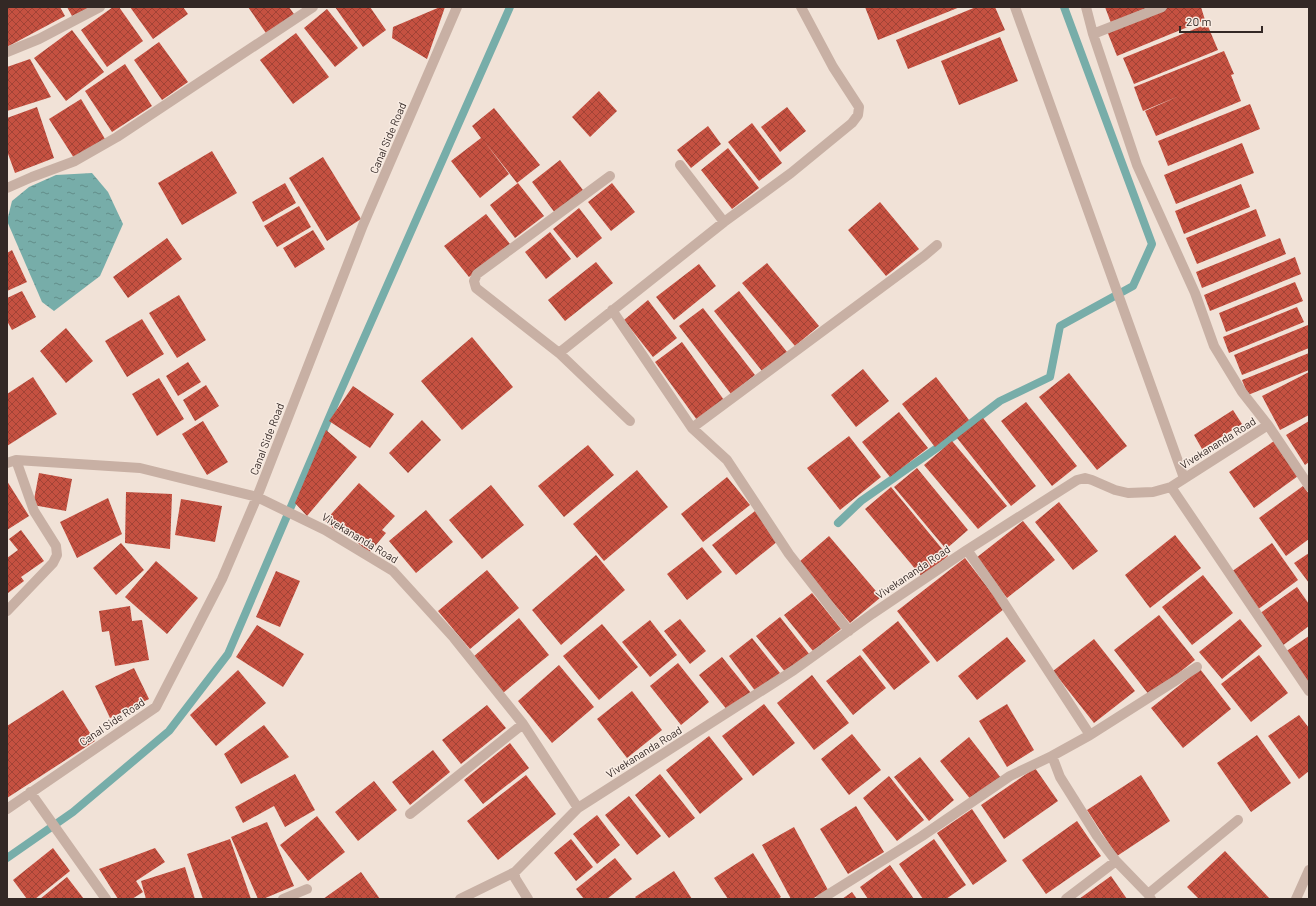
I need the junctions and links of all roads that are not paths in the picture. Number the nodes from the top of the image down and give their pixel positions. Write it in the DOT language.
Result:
graph roads {
  1 [pos="100,7"];
  2 [pos="313,7"];
  3 [pos="457,7"];
  4 [pos="801,7"];
  5 [pos="1014,7"];
  6 [pos="1086,7"];
  7 [pos="1162,7"];
  8 [pos="298,12"];
  9 [pos="1093,34"];
  10 [pos="7,52"];
  11 [pos="680,165"];
  12 [pos="610,176"];
  13 [pos="7,188"];
  14 [pos="724,222"];
  15 [pos="937,245"];
  16 [pos="612,310"];
  17 [pos="559,353"];
  18 [pos="630,421"];
  19 [pos="1268,426"];
  20 [pos="692,428"];
  21 [pos="11,461"];
  22 [pos="1184,478"];
  23 [pos="1309,486"];
  24 [pos="1171,487"];
  25 [pos="257,497"];
  26 [pos="967,550"];
  27 [pos="7,611"];
  28 [pos="849,631"];
  29 [pos="1197,667"];
  30 [pos="1309,691"];
  31 [pos="522,724"];
  32 [pos="1090,735"];
  33 [pos="1052,756"];
  34 [pos="30,792"];
  35 [pos="578,808"];
  36 [pos="7,809"];
  37 [pos="410,814"];
  38 [pos="1238,820"];
  39 [pos="1116,861"];
  40 [pos="1309,870"];
  41 [pos="515,872"];
  42 [pos="307,889"];
  43 [pos="1150,896"];
  44 [pos="106,899"];
  45 [pos="283,899"];
  46 [pos="460,899"];
  47 [pos="528,899"];
  48 [pos="821,899"];
  49 [pos="1066,899"];
  50 [pos="1296,899"];
  1 -- 10 [label="street"];
  2 -- 8 [label="street"];
  3 -- 25 [label="street, Canal Side Road"];
  4 -- 14 [label="street"];
  5 -- 22 [label="street"];
  6 -- 9 [label="street"];
  7 -- 9 [label="street"];
  8 -- 13 [label="street"];
  9 -- 19 [label="street"];
  11 -- 14 [label="street"];
  12 -- 17 [label="street"];
  14 -- 16 [label="street"];
  15 -- 20 [label="street"];
  16 -- 17 [label="street"];
  16 -- 20 [label="street"];
  17 -- 18 [label="street"];
  19 -- 22 [label="street, Vivekananda Road"];
  19 -- 23 [label="street, Vivekananda Road"];
  20 -- 28 [label="street"];
  21 -- 25 [label="street, Vivekananda Road"];
  21 -- 27 [label="street"];
  22 -- 24 [label="street, Vivekananda Road"];
  24 -- 26 [label="street, Vivekananda Road"];
  24 -- 30 [label="street"];
  25 -- 31 [label="street, Vivekananda Road"];
  25 -- 34 [label="street, Canal Side Road"];
  26 -- 28 [label="street, Vivekananda Road"];
  26 -- 32 [label="street"];
  28 -- 35 [label="street, Vivekananda Road"];
  29 -- 32 [label="street"];
  31 -- 35 [label="street, Vivekananda Road"];
  31 -- 37 [label="street"];
  32 -- 33 [label="street"];
  33 -- 39 [label="street"];
  33 -- 48 [label="street"];
  34 -- 36 [label="street, Canal Side Road"];
  34 -- 44 [label="street"];
  35 -- 41 [label="street"];
  38 -- 43 [label="street"];
  39 -- 43 [label="street"];
  39 -- 49 [label="street"];
  40 -- 50 [label="street"];
  41 -- 46 [label="street"];
  41 -- 47 [label="street"];
  42 -- 45 [label="street"];
}
